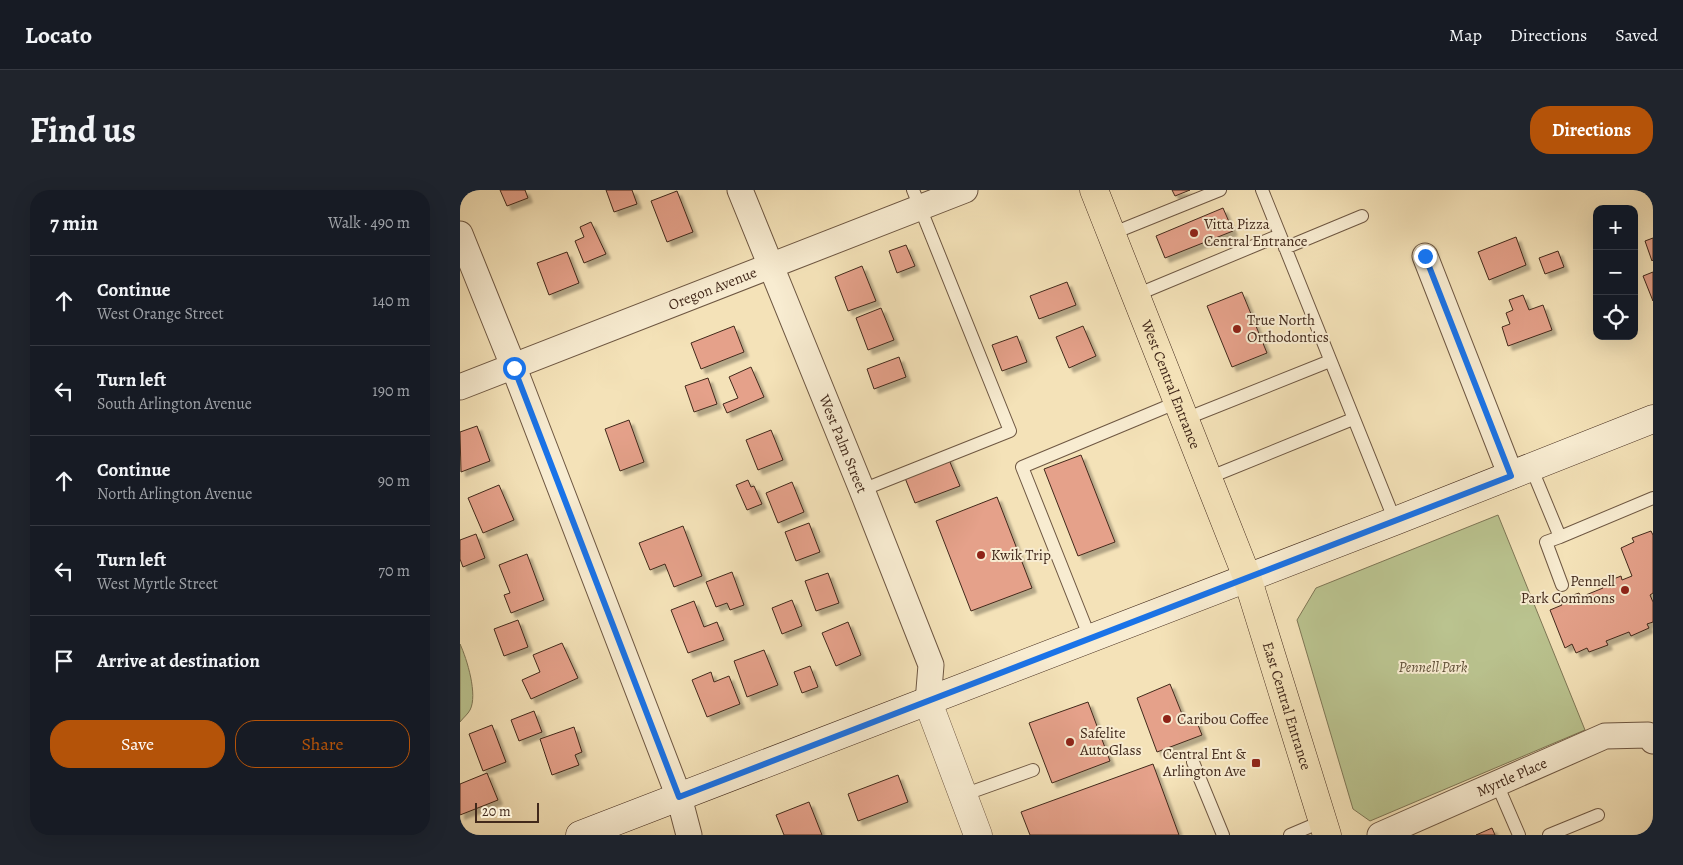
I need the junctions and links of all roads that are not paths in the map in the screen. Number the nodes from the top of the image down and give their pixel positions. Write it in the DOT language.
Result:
graph roads {
  1 [pos="740,190"];
  2 [pos="964,190"];
  3 [pos="1094,190"];
  4 [pos="1220,190"];
  5 [pos="1265,191"];
  6 [pos="917,199"];
  7 [pos="1362,216"];
  8 [pos="460,234"];
  9 [pos="1111,234"];
  10 [pos="1280,235"];
  11 [pos="1285,248"];
  12 [pos="1425,256"];
  13 [pos="770,266"];
  14 [pos="1136,295"];
  15 [pos="1330,361"];
  16 [pos="514,368"];
  17 [pos="460,387"];
  18 [pos="1182,410"];
  19 [pos="1353,419"];
  20 [pos="1652,421"];
  21 [pos="1521,472"];
  22 [pos="1208,478"];
  23 [pos="862,490"];
  24 [pos="1653,498"];
  25 [pos="1395,521"];
  26 [pos="1560,537"];
  27 [pos="1247,577"];
  28 [pos="1562,585"];
  29 [pos="1090,638"];
  30 [pos="928,702"];
  31 [pos="1650,738"];
  32 [pos="1193,762"];
  33 [pos="1033,770"];
  34 [pos="1497,784"];
  35 [pos="963,795"];
  36 [pos="679,797"];
  37 [pos="1598,816"];
  38 [pos="1325,828"];
  39 [pos="580,835"];
  40 [pos="690,835"];
  41 [pos="978,835"];
  42 [pos="1223,835"];
  43 [pos="1290,835"];
  44 [pos="1380,835"];
  45 [pos="1520,835"];
  46 [pos="1549,835"];
  1 -- 13 [label="street, West Palm Street"];
  2 -- 6 [label="street, Oregon Avenue"];
  3 -- 9 [label="highway, West Central Entrance"];
  4 -- 9 [label="lane"];
  5 -- 10 [label="lane"];
  6 -- 13 [label="street, Oregon Avenue"];
  6 -- 23 [label="lane"];
  7 -- 11 [label="lane"];
  8 -- 16 [label="street"];
  9 -- 14 [label="highway, West Central Entrance"];
  10 -- 11 [label="lane"];
  10 -- 14 [label="lane"];
  11 -- 15 [label="lane"];
  12 -- 21 [label="street"];
  13 -- 16 [label="street, Oregon Avenue"];
  13 -- 23 [label="street, West Palm Street"];
  14 -- 18 [label="highway, West Central Entrance"];
  15 -- 18 [label="lane"];
  15 -- 19 [label="lane"];
  16 -- 17 [label="street, Oregon Avenue"];
  16 -- 36 [label="street"];
  18 -- 22 [label="highway, West Central Entrance"];
  18 -- 29 [label="lane"];
  19 -- 22 [label="lane"];
  19 -- 25 [label="lane"];
  20 -- 21 [label="main road"];
  21 -- 25 [label="main road"];
  21 -- 26 [label="lane"];
  22 -- 27 [label="highway, West Central Entrance"];
  23 -- 30 [label="street, West Palm Street"];
  24 -- 26 [label="lane"];
  25 -- 27 [label="main road"];
  26 -- 28 [label="lane"];
  27 -- 29 [label="main road"];
  27 -- 38 [label="highway, East Central Entrance"];
  29 -- 30 [label="main road"];
  30 -- 35 [label="main road"];
  30 -- 36 [label="main road"];
  31 -- 34 [label="street, Myrtle Place"];
  32 -- 42 [label="lane"];
  33 -- 35 [label="lane"];
  34 -- 44 [label="street, Myrtle Place"];
  34 -- 45 [label="lane"];
  35 -- 41 [label="main road"];
  36 -- 39 [label="main road"];
  36 -- 40 [label="street"];
  37 -- 46 [label="lane"];
  38 -- 43 [label="lane"];
}
